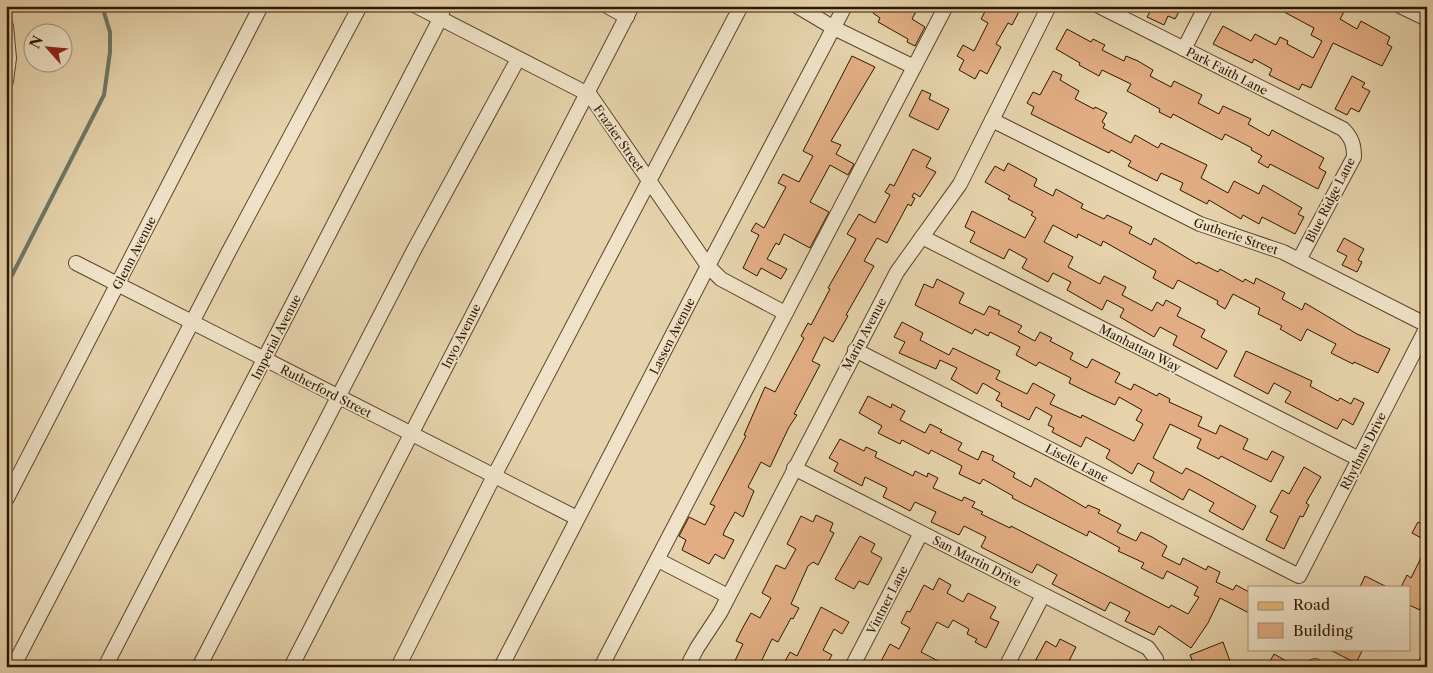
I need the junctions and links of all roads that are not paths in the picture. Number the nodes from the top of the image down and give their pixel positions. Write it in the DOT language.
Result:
graph roads {
  1 [pos="360,6"];
  2 [pos="416,6"];
  3 [pos="607,6"];
  4 [pos="741,6"];
  5 [pos="797,6"];
  6 [pos="845,6"];
  7 [pos="946,6"];
  8 [pos="1048,6"];
  9 [pos="1099,6"];
  10 [pos="1206,6"];
  11 [pos="1400,6"];
  12 [pos="258,7"];
  13 [pos="442,12"];
  14 [pos="630,12"];
  15 [pos="1427,19"];
  16 [pos="6,26"];
  17 [pos="834,28"];
  18 [pos="1184,49"];
  19 [pos="518,59"];
  20 [pos="914,68"];
  21 [pos="6,81"];
  22 [pos="587,94"];
  23 [pos="992,120"];
  24 [pos="1352,140"];
  25 [pos="649,181"];
  26 [pos="922,237"];
  27 [pos="1299,260"];
  28 [pos="76,263"];
  29 [pos="708,266"];
  30 [pos="118,284"];
  31 [pos="786,313"];
  32 [pos="192,323"];
  33 [pos="1427,326"];
  34 [pos="855,350"];
  35 [pos="265,360"];
  36 [pos="338,397"];
  37 [pos="411,434"];
  38 [pos="1359,458"];
  39 [pos="794,468"];
  40 [pos="494,476"];
  41 [pos="6,500"];
  42 [pos="577,518"];
  43 [pos="921,533"];
  44 [pos="658,560"];
  45 [pos="1299,576"];
  46 [pos="1043,595"];
  47 [pos="728,596"];
  48 [pos="1156,663"];
  49 [pos="13,667"];
  50 [pos="106,667"];
  51 [pos="199,667"];
  52 [pos="291,667"];
  53 [pos="398,667"];
  54 [pos="501,667"];
  55 [pos="601,667"];
  56 [pos="687,667"];
  57 [pos="852,667"];
  58 [pos="1006,667"];
  1 -- 32 [label="street"];
  2 -- 13 [label="street, Frazier Street"];
  3 -- 14 [label="street"];
  4 -- 25 [label="street"];
  5 -- 17 [label="street"];
  6 -- 17 [label="street, Lassen Avenue"];
  7 -- 20 [label="street"];
  8 -- 23 [label="street, Marin Avenue"];
  9 -- 18 [label="street, Park Faith Lane"];
  10 -- 18 [label="street"];
  11 -- 15 [label="street"];
  12 -- 30 [label="street, Glenn Avenue"];
  13 -- 19 [label="street, Frazier Street"];
  13 -- 35 [label="street, Imperial Avenue"];
  14 -- 22 [label="street, Inyo Avenue"];
  16 -- 21 [label="street"];
  17 -- 20 [label="street"];
  17 -- 29 [label="street, Lassen Avenue"];
  18 -- 24 [label="street, Park Faith Lane"];
  19 -- 22 [label="street, Frazier Street"];
  19 -- 36 [label="street"];
  20 -- 31 [label="street"];
  22 -- 25 [label="street, Frazier Street"];
  22 -- 37 [label="street, Inyo Avenue"];
  23 -- 26 [label="street, Marin Avenue"];
  23 -- 27 [label="street, Gutherie Street"];
  24 -- 27 [label="street, Blue Ridge Lane"];
  25 -- 29 [label="street, Frazier Street"];
  25 -- 40 [label="street"];
  26 -- 34 [label="street, Marin Avenue"];
  26 -- 38 [label="street, Manhattan Way"];
  27 -- 33 [label="street, Gutherie Street"];
  28 -- 30 [label="street, Rutherford Street"];
  29 -- 31 [label="street, Frazier Street"];
  29 -- 42 [label="street, Lassen Avenue"];
  30 -- 32 [label="street, Rutherford Street"];
  30 -- 41 [label="street, Glenn Avenue"];
  31 -- 44 [label="street"];
  32 -- 35 [label="street, Rutherford Street"];
  32 -- 49 [label="street"];
  33 -- 38 [label="street, Rhythms Drive"];
  34 -- 39 [label="street, Marin Avenue"];
  34 -- 45 [label="street, Liselle Lane"];
  35 -- 36 [label="street, Rutherford Street"];
  35 -- 50 [label="street, Imperial Avenue"];
  36 -- 37 [label="street, Rutherford Street"];
  36 -- 51 [label="street"];
  37 -- 40 [label="street, Rutherford Street"];
  37 -- 52 [label="street, Inyo Avenue"];
  38 -- 45 [label="street, Rhythms Drive"];
  39 -- 43 [label="street, San Martin Drive"];
  39 -- 47 [label="street, Marin Avenue"];
  40 -- 42 [label="street, Rutherford Street"];
  40 -- 53 [label="street"];
  42 -- 54 [label="street, Lassen Avenue"];
  43 -- 46 [label="street, San Martin Drive"];
  43 -- 57 [label="street, Vintner Lane"];
  44 -- 47 [label="street"];
  44 -- 55 [label="street"];
  46 -- 48 [label="street, San Martin Drive"];
  46 -- 58 [label="street"];
  47 -- 56 [label="street, Marin Avenue"];
}
